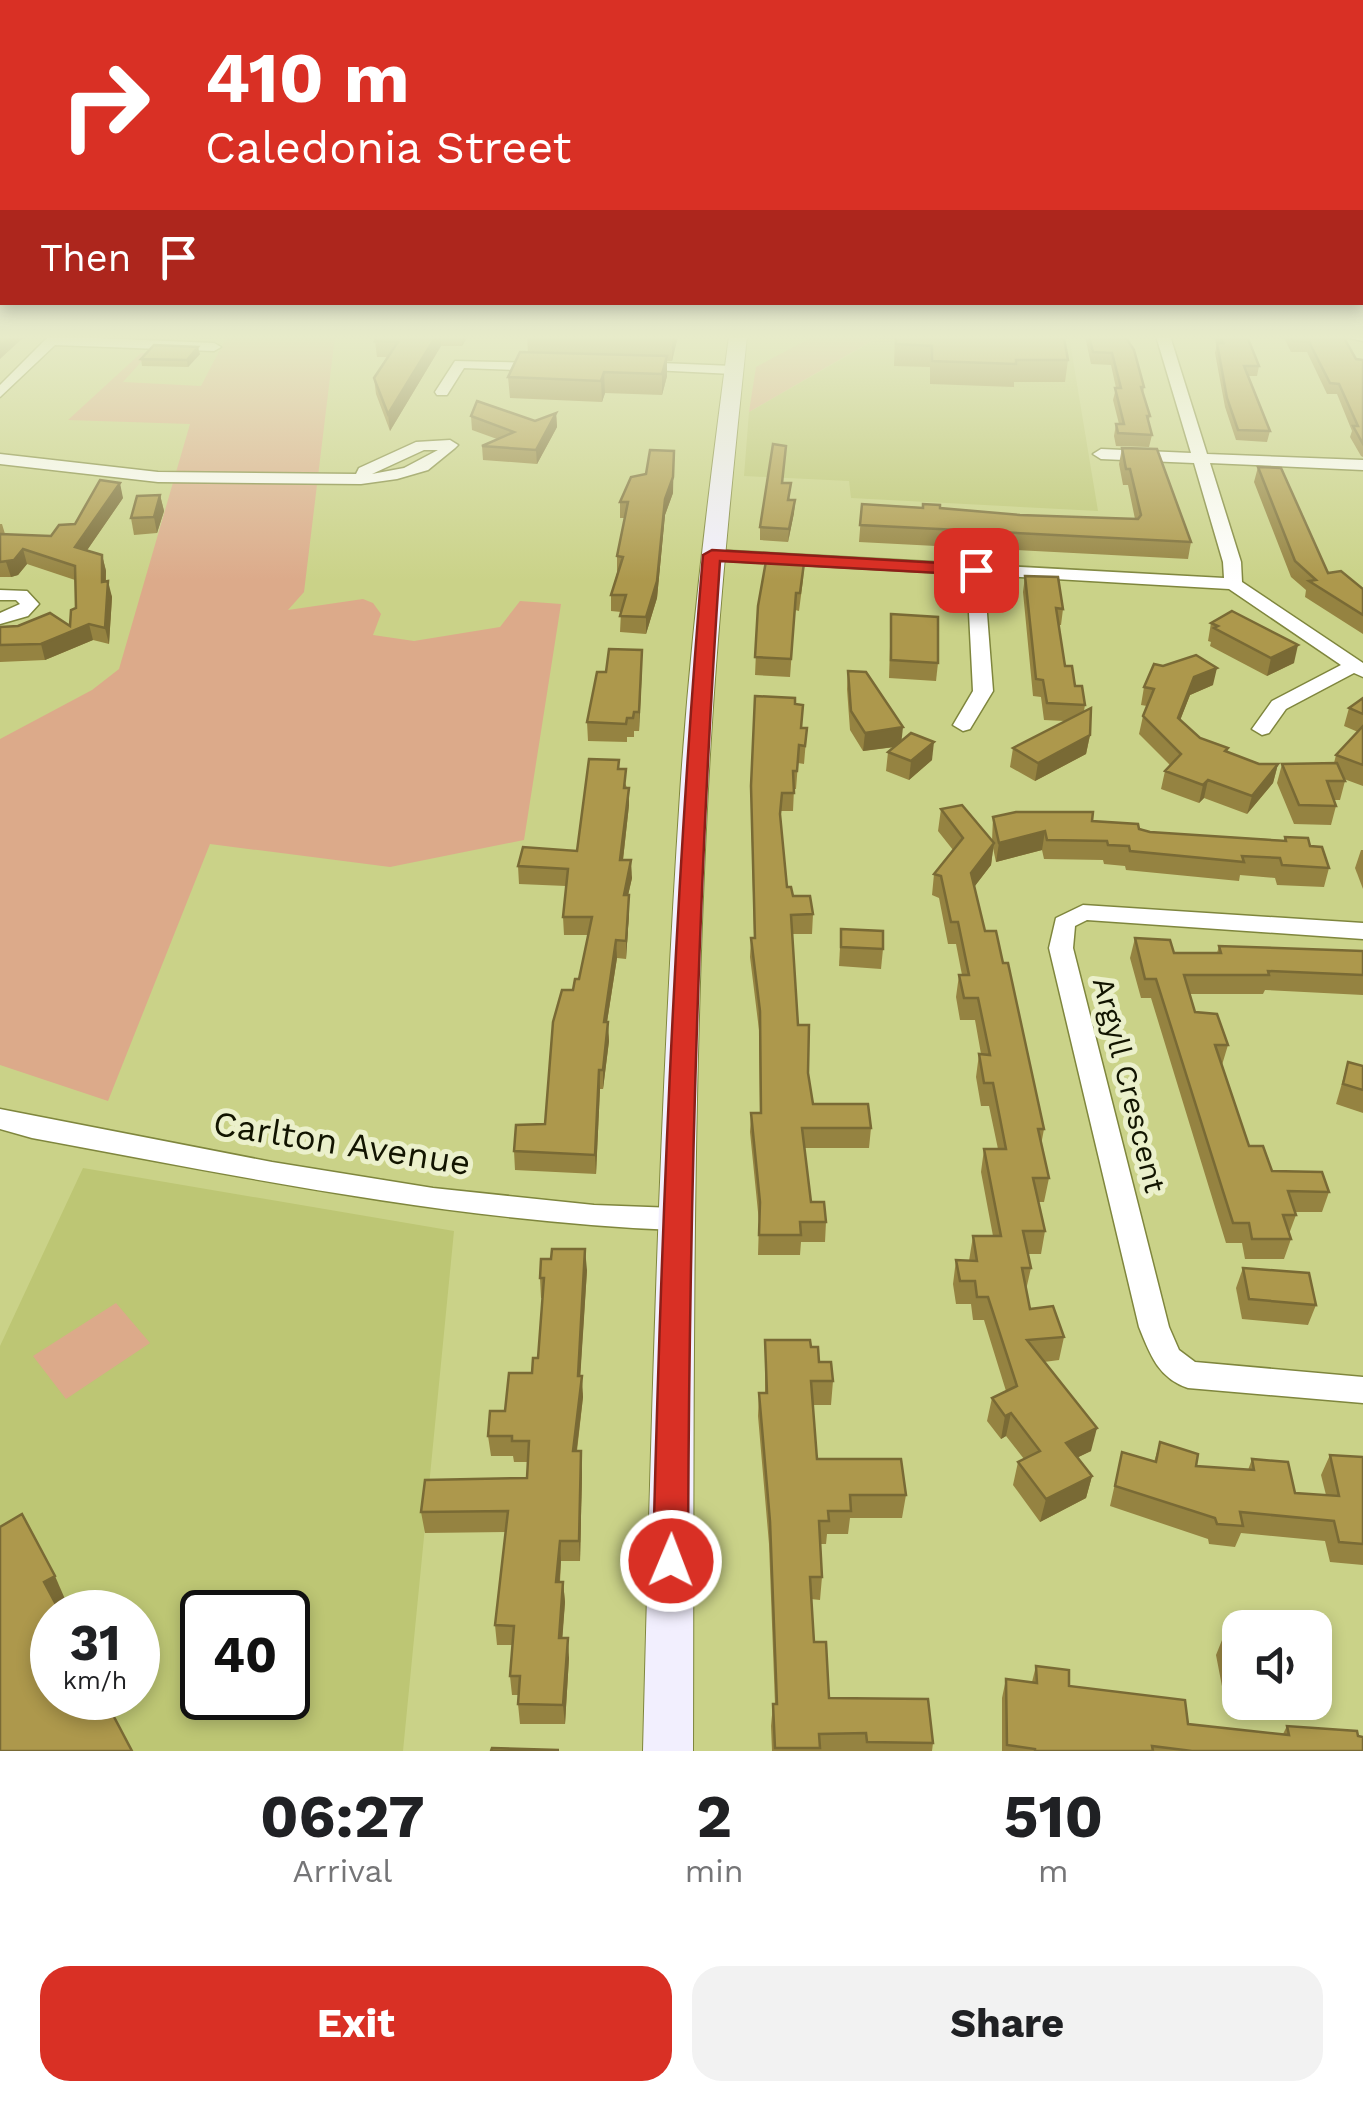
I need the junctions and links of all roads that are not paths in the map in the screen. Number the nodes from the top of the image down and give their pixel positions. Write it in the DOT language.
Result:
graph roads {
  1 [pos="728,418"];
  2 [pos="1189,418"];
  3 [pos="1102,454"];
  4 [pos="0,458"];
  5 [pos="1202,458"];
  6 [pos="1363,464"];
  7 [pos="361,478"];
  8 [pos="712,555"];
  9 [pos="976,570"];
  10 [pos="1233,584"];
  11 [pos="0,595"];
  12 [pos="0,619"];
  13 [pos="1358,668"];
  14 [pos="963,725"];
  15 [pos="1262,729"];
  16 [pos="1363,930"];
  17 [pos="0,1119"];
  18 [pos="675,1219"];
  19 [pos="1363,1390"];
  20 [pos="668,1751"];
  1 -- 8 [label="street"];
  2 -- 5 [label="street"];
  3 -- 5 [label="street"];
  4 -- 7 [label="street"];
  5 -- 6 [label="street"];
  5 -- 10 [label="street"];
  7 -- 7 [label="street"];
  8 -- 9 [label="street"];
  8 -- 18 [label="street"];
  9 -- 10 [label="street"];
  9 -- 14 [label="street"];
  10 -- 13 [label="street"];
  11 -- 12 [label="street"];
  13 -- 15 [label="street"];
  16 -- 19 [label="street, Argyll Crescent"];
  17 -- 18 [label="street, Carlton Avenue"];
  18 -- 20 [label="street"];
}
